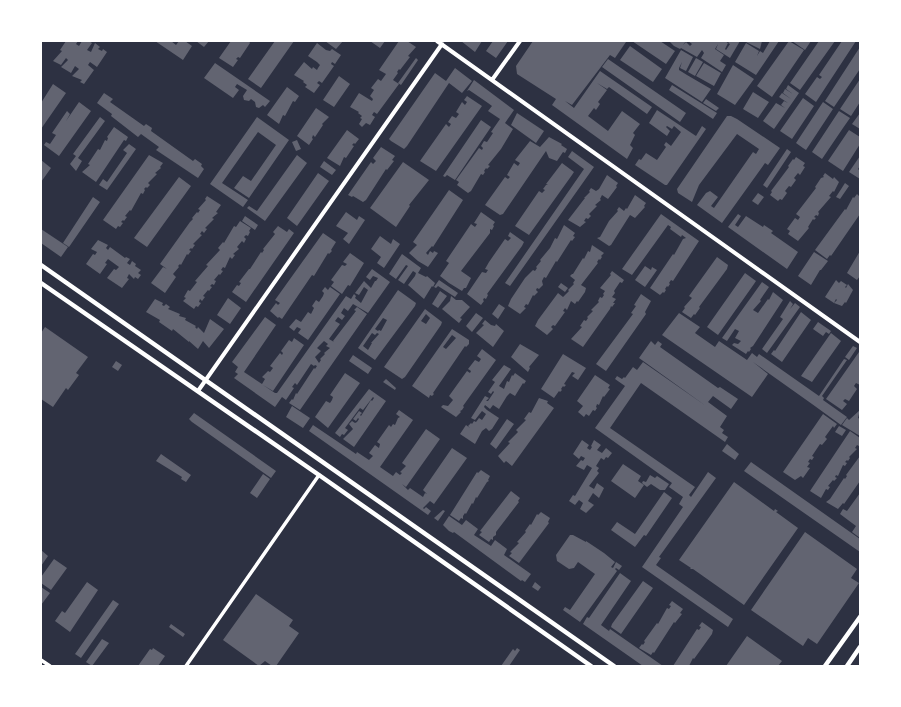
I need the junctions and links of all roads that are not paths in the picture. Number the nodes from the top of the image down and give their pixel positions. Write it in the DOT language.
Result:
graph roads {
  1 [pos="437,41"];
  2 [pos="520,41"];
  3 [pos="442,44"];
  4 [pos="492,80"];
  5 [pos="41,265"];
  6 [pos="41,283"];
  7 [pos="860,342"];
  8 [pos="206,379"];
  9 [pos="198,391"];
  10 [pos="319,475"];
  11 [pos="860,617"];
  12 [pos="860,647"];
  13 [pos="41,660"];
  14 [pos="50,666"];
  15 [pos="186,666"];
  16 [pos="592,666"];
  17 [pos="614,666"];
  18 [pos="825,666"];
  19 [pos="847,666"];
  1 -- 3 [label="street"];
  2 -- 4 [label="street"];
  3 -- 4 [label="street"];
  3 -- 8 [label="street"];
  4 -- 7 [label="street"];
  5 -- 8 [label="main road"];
  6 -- 9 [label="main road"];
  8 -- 9 [label="street"];
  8 -- 17 [label="main road"];
  9 -- 10 [label="main road"];
  10 -- 15 [label="street"];
  10 -- 16 [label="main road"];
  11 -- 18 [label="main road"];
  12 -- 19 [label="main road"];
  13 -- 14 [label="street"];
}
